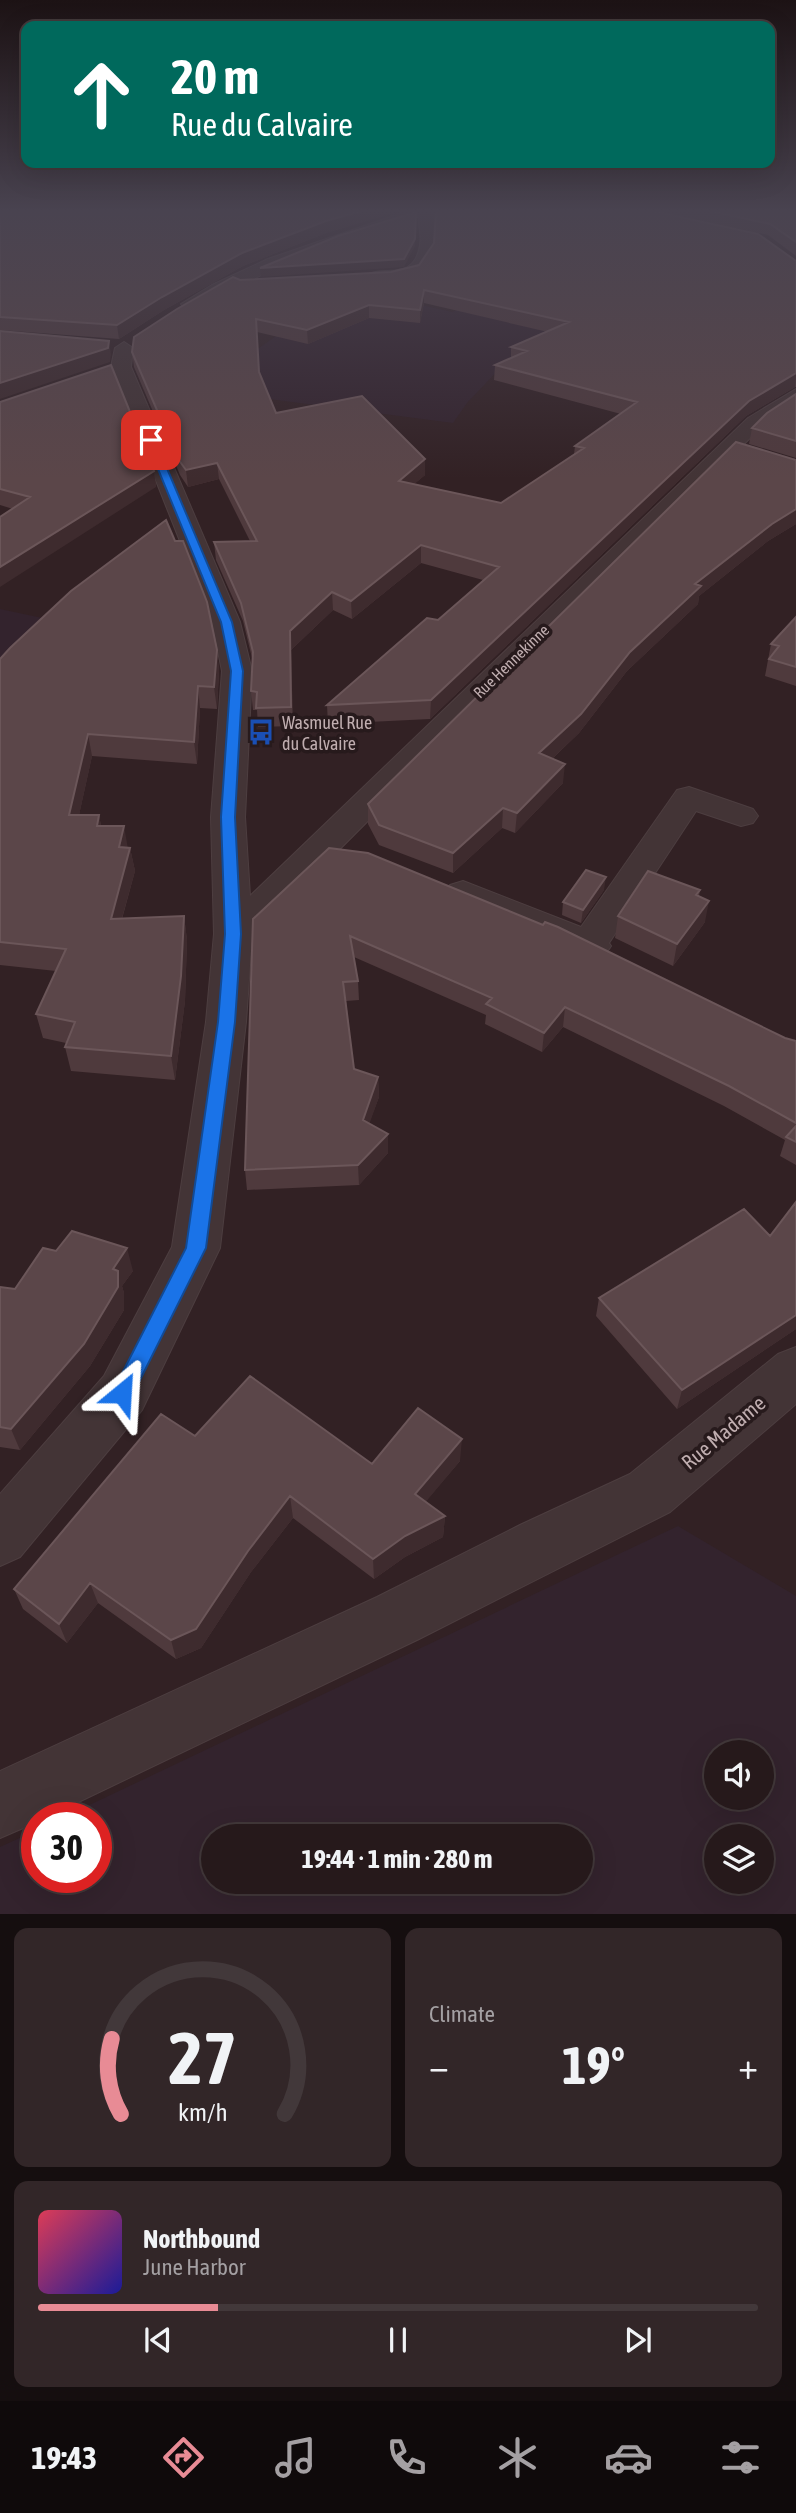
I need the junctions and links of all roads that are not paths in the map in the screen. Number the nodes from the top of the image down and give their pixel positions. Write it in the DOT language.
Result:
graph roads {
  1 [pos="197,300"];
  2 [pos="180,310"];
  3 [pos="119,355"];
  4 [pos="796,395"];
  5 [pos="741,816"];
  6 [pos="328,840"];
  7 [pos="367,855"];
  8 [pos="430,880"];
  9 [pos="233,934"];
  10 [pos="589,944"];
  11 [pos="625,961"];
  12 [pos="796,1371"];
  13 [pos="0,1536"];
  14 [pos="0,1805"];
  1 -- 2 [label="street"];
  3 -- 9 [label="street"];
  4 -- 6 [label="street, Rue Hennekinne"];
  5 -- 10 [label="street"];
  6 -- 7 [label="street"];
  6 -- 9 [label="street, Rue Hennekinne"];
  8 -- 10 [label="street"];
  9 -- 13 [label="street"];
  10 -- 11 [label="street"];
  12 -- 14 [label="street, Rue Madame"];
}
